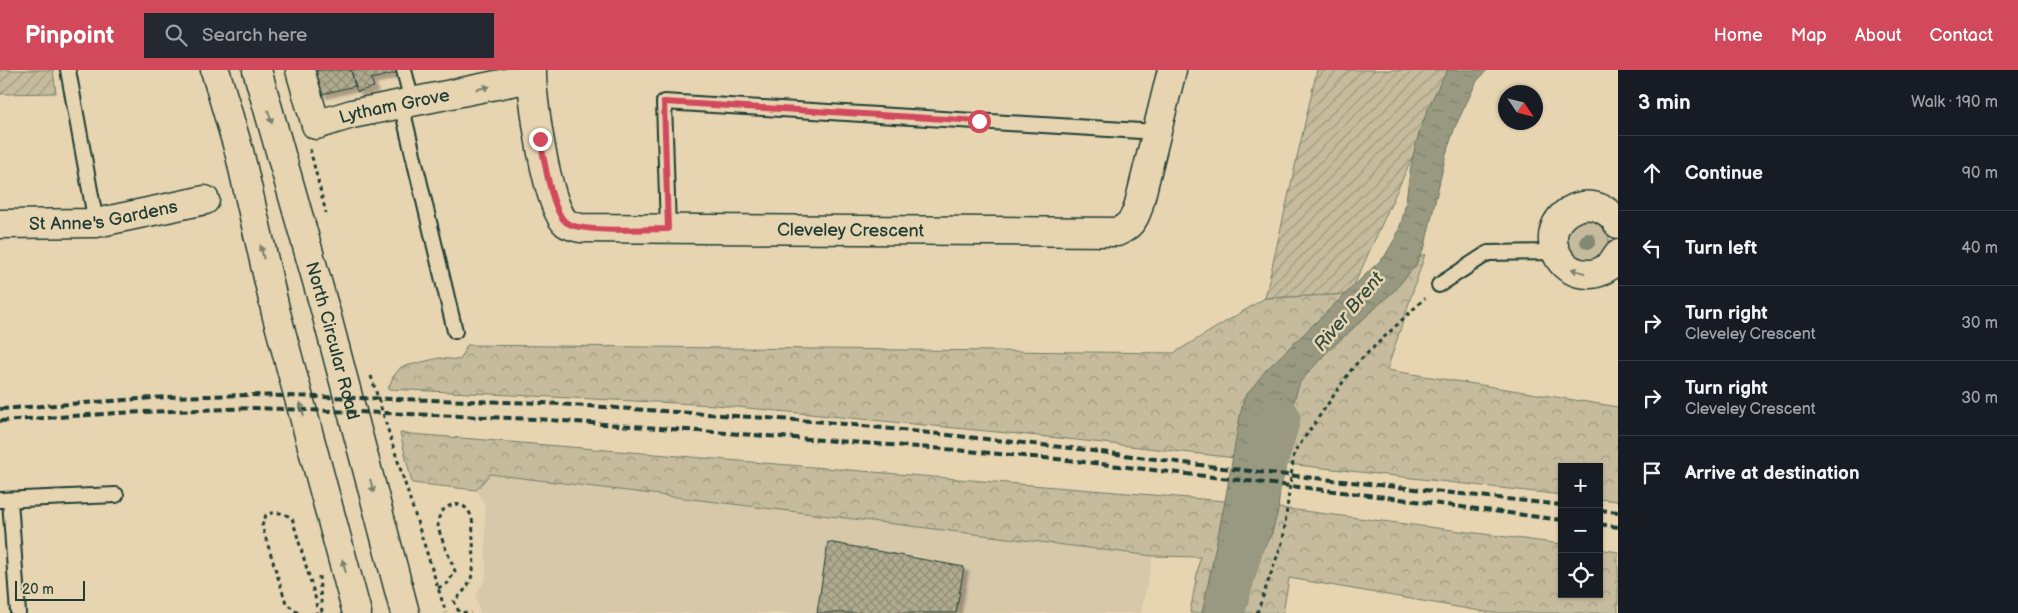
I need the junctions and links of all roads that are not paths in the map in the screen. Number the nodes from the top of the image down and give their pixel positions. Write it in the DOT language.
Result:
graph roads {
  1 [pos="68,70"];
  2 [pos="215,70"];
  3 [pos="257,70"];
  4 [pos="300,70"];
  5 [pos="404,70"];
  6 [pos="1172,70"];
  7 [pos="532,74"];
  8 [pos="407,103"];
  9 [pos="1157,132"];
  10 [pos="205,200"];
  11 [pos="96,223"];
  12 [pos="1618,223"];
  13 [pos="0,224"];
  14 [pos="668,229"];
  15 [pos="1555,252"];
  16 [pos="1618,254"];
  17 [pos="1438,285"];
  18 [pos="455,331"];
  19 [pos="116,495"];
  20 [pos="5,500"];
  21 [pos="18,613"];
  22 [pos="357,613"];
  23 [pos="405,613"];
  1 -- 11 [label="lane"];
  22 -- 2 [label="main road, one-way"];
  3 -- 23 [label="main road, North Circular Road, one-way"];
  4 -- 8 [label="main road, Lytham Grove"];
  5 -- 8 [label="lane"];
  6 -- 9 [label="main road, Cleveley Crescent"];
  8 -- 7 [label="main road, Lytham Grove, one-way"];
  7 -- 14 [label="main road, Cleveley Crescent"];
  8 -- 18 [label="lane"];
  9 -- 14 [label="main road, Cleveley Crescent"];
  9 -- 14 [label="lane"];
  10 -- 11 [label="main road, St Anne's Gardens"];
  11 -- 13 [label="main road, St Anne's Gardens"];
  12 -- 15 [label="main road"];
  16 -- 15 [label="main road, one-way"];
  15 -- 17 [label="lane"];
  19 -- 20 [label="lane"];
  20 -- 21 [label="lane"];
}
